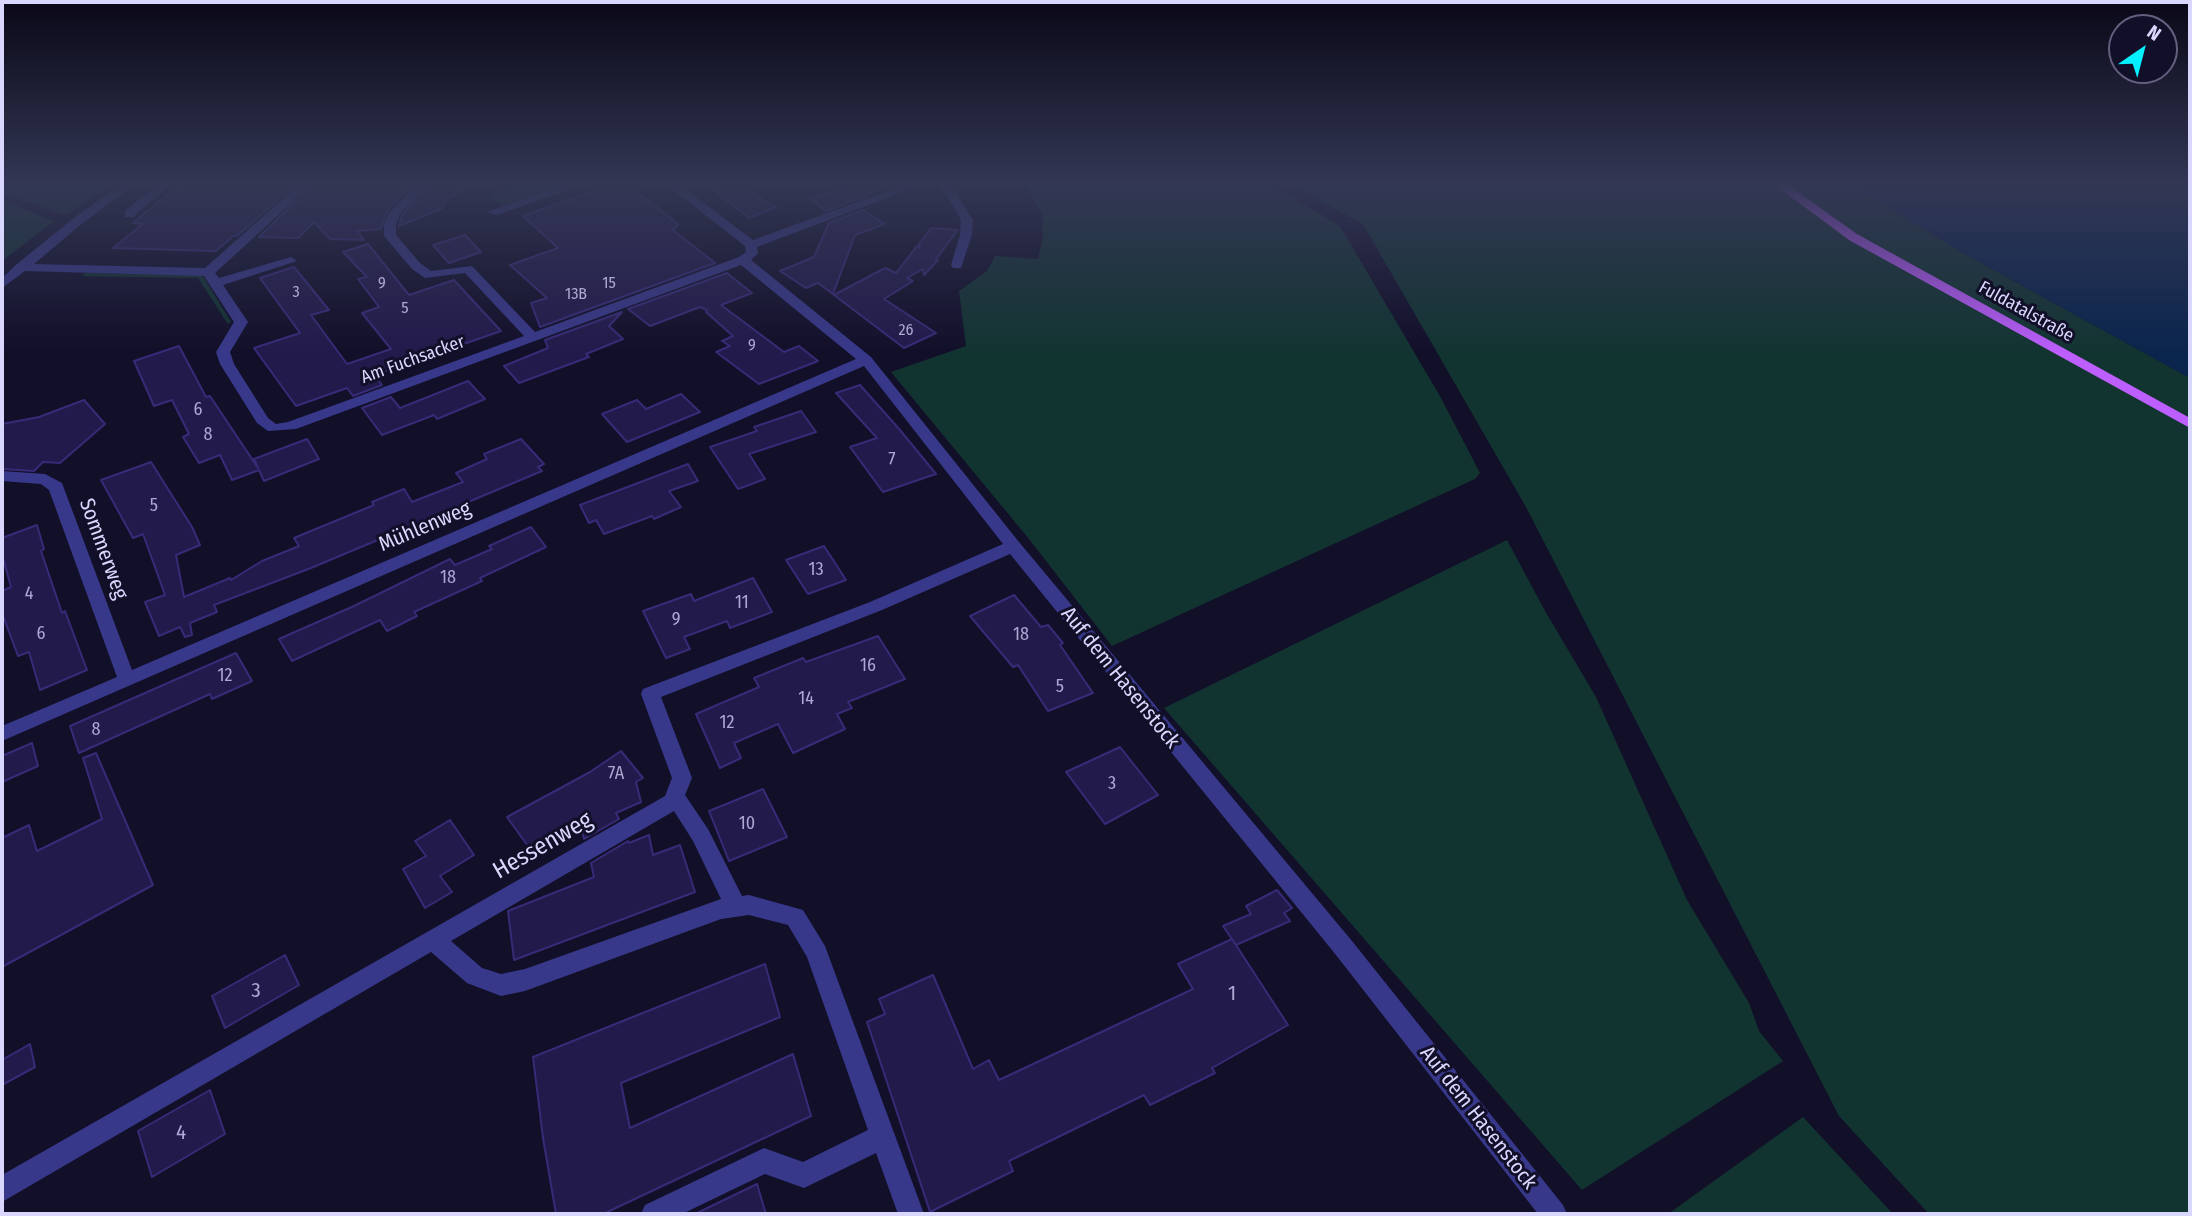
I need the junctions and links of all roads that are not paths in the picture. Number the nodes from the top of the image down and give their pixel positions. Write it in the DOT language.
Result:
graph roads {
  1 [pos="56,239"];
  2 [pos="252,239"];
  3 [pos="392,239"];
  4 [pos="744,239"];
  5 [pos="766,239"];
  6 [pos="965,239"];
  7 [pos="1856,239"];
  8 [pos="751,244"];
  9 [pos="743,260"];
  10 [pos="290,261"];
  11 [pos="957,265"];
  12 [pos="21,267"];
  13 [pos="213,277"];
  14 [pos="2,284"];
  15 [pos="532,337"];
  16 [pos="866,360"];
  17 [pos="2190,424"];
  18 [pos="2,476"];
  19 [pos="1013,546"];
  20 [pos="127,680"];
  21 [pos="2,734"];
  22 [pos="675,796"];
  23 [pos="736,907"];
  24 [pos="433,940"];
  25 [pos="883,1136"];
  26 [pos="2,1189"];
  27 [pos="654,1214"];
  28 [pos="911,1214"];
  29 [pos="1554,1214"];
  1 -- 12 [label="street"];
  2 -- 13 [label="street"];
  3 -- 15 [label="street"];
  4 -- 8 [label="street"];
  5 -- 8 [label="street"];
  6 -- 11 [label="street"];
  7 -- 17 [label="main road, Fuldatalstraße"];
  8 -- 9 [label="street"];
  9 -- 15 [label="street, Am Fuchsacker"];
  9 -- 16 [label="street, Auf dem Hasenstock"];
  10 -- 13 [label="street"];
  12 -- 13 [label="street"];
  12 -- 14 [label="street"];
  13 -- 15 [label="street, Am Fuchsacker"];
  16 -- 19 [label="street, Auf dem Hasenstock"];
  16 -- 20 [label="street, Mühlenweg"];
  18 -- 20 [label="street, Sommerweg"];
  19 -- 22 [label="street"];
  19 -- 29 [label="street, Auf dem Hasenstock"];
  20 -- 21 [label="street, Mühlenweg"];
  22 -- 23 [label="street"];
  22 -- 24 [label="street, Hessenweg"];
  23 -- 24 [label="street"];
  23 -- 25 [label="street"];
  24 -- 26 [label="street, Hessenweg"];
  25 -- 27 [label="street"];
  25 -- 28 [label="street"];
}
